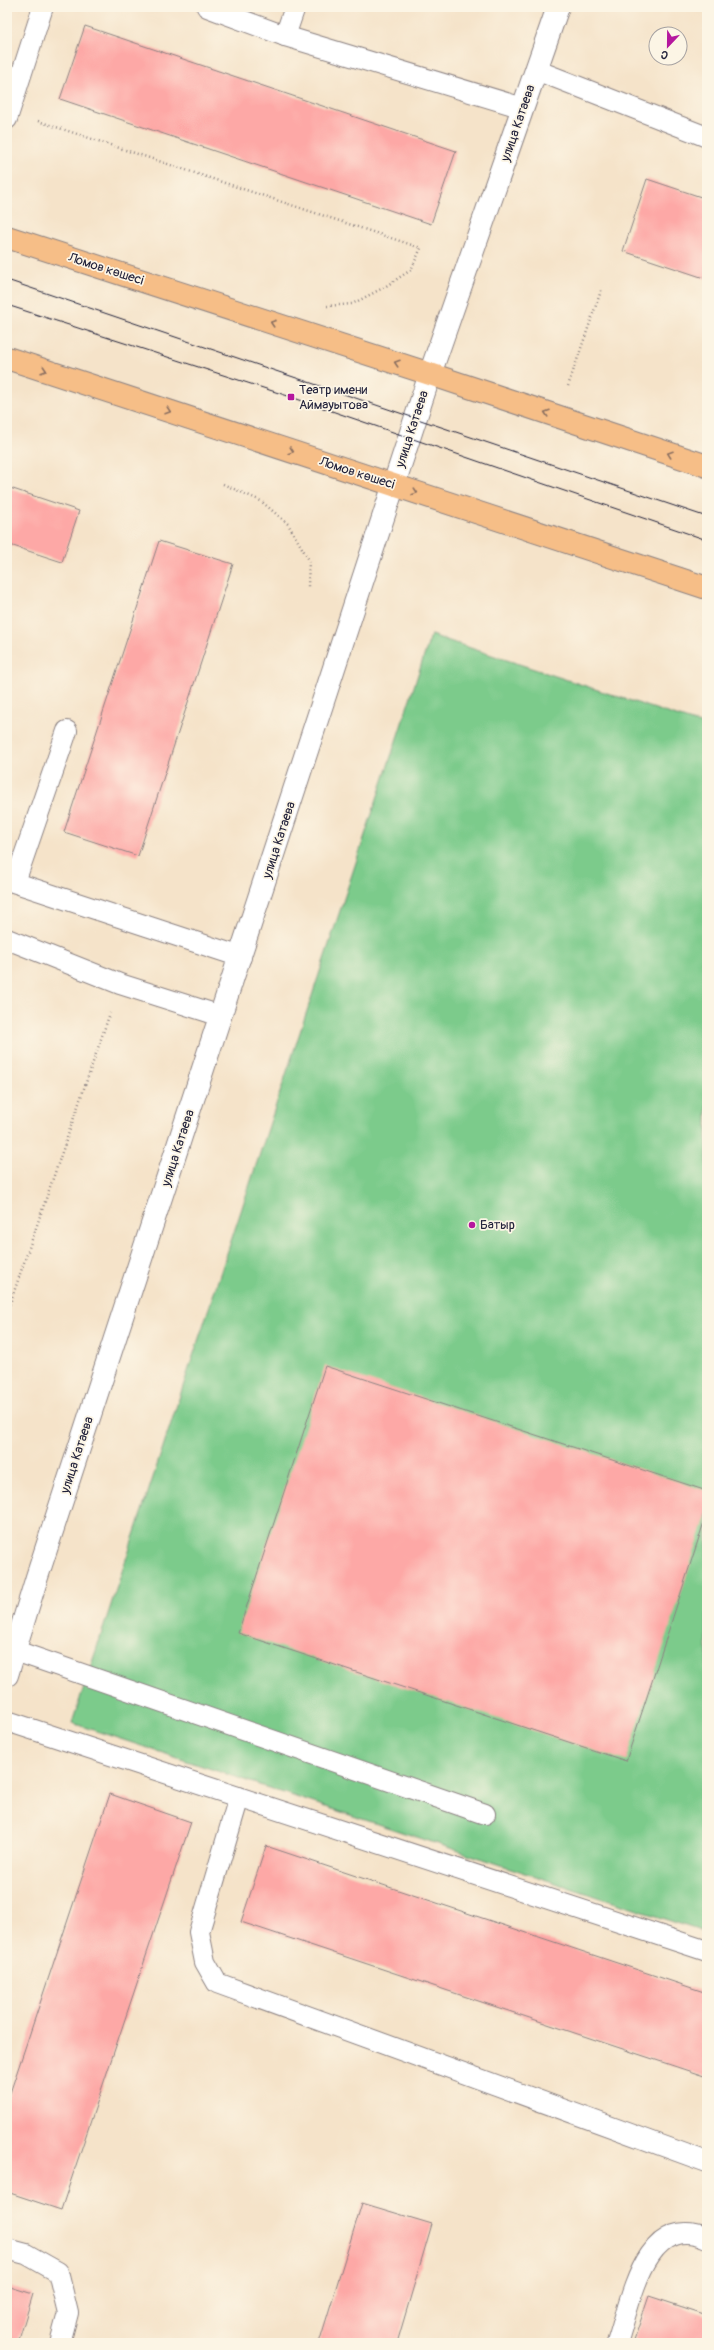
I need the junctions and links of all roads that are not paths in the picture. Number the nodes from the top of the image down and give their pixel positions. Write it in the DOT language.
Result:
graph roads {
  1 [pos="43,7"];
  2 [pos="207,7"];
  3 [pos="295,7"];
  4 [pos="558,7"];
  5 [pos="285,36"];
  6 [pos="536,70"];
  7 [pos="524,108"];
  8 [pos="8,115"];
  9 [pos="707,137"];
  10 [pos="7,237"];
  11 [pos="7,358"];
  12 [pos="430,374"];
  13 [pos="707,466"];
  14 [pos="393,485"];
  15 [pos="707,588"];
  16 [pos="67,731"];
  17 [pos="11,881"];
  18 [pos="7,939"];
  19 [pos="241,957"];
  20 [pos="221,1016"];
  21 [pos="11,1649"];
  22 [pos="7,1675"];
  23 [pos="7,1721"];
  24 [pos="238,1797"];
  25 [pos="485,1814"];
  26 [pos="707,1951"];
  27 [pos="707,2162"];
  28 [pos="707,2238"];
  29 [pos="7,2249"];
  30 [pos="60,2343"];
  31 [pos="617,2343"];
  1 -- 8 [label="lane"];
  2 -- 5 [label="lane"];
  3 -- 5 [label="lane"];
  4 -- 6 [label="street, улица Катаева"];
  5 -- 7 [label="lane"];
  6 -- 7 [label="street, улица Катаева"];
  6 -- 9 [label="lane"];
  7 -- 12 [label="street, улица Катаева"];
  12 -- 10 [label="main road, Ломов көшесі, one-way"];
  11 -- 14 [label="main road, Ломов көшесі, one-way"];
  13 -- 12 [label="main road, Ломов көшесі, one-way"];
  12 -- 14 [label="street, улица Катаева"];
  14 -- 15 [label="main road, Ломов көшесі, one-way"];
  14 -- 19 [label="street, улица Катаева"];
  16 -- 17 [label="lane"];
  17 -- 19 [label="lane"];
  18 -- 20 [label="lane"];
  19 -- 20 [label="street, улица Катаева"];
  20 -- 21 [label="street, улица Катаева"];
  21 -- 22 [label="street, улица Катаева"];
  21 -- 25 [label="lane"];
  23 -- 24 [label="lane"];
  24 -- 26 [label="lane"];
  24 -- 27 [label="lane"];
  28 -- 31 [label="lane"];
  29 -- 30 [label="lane"];
}
